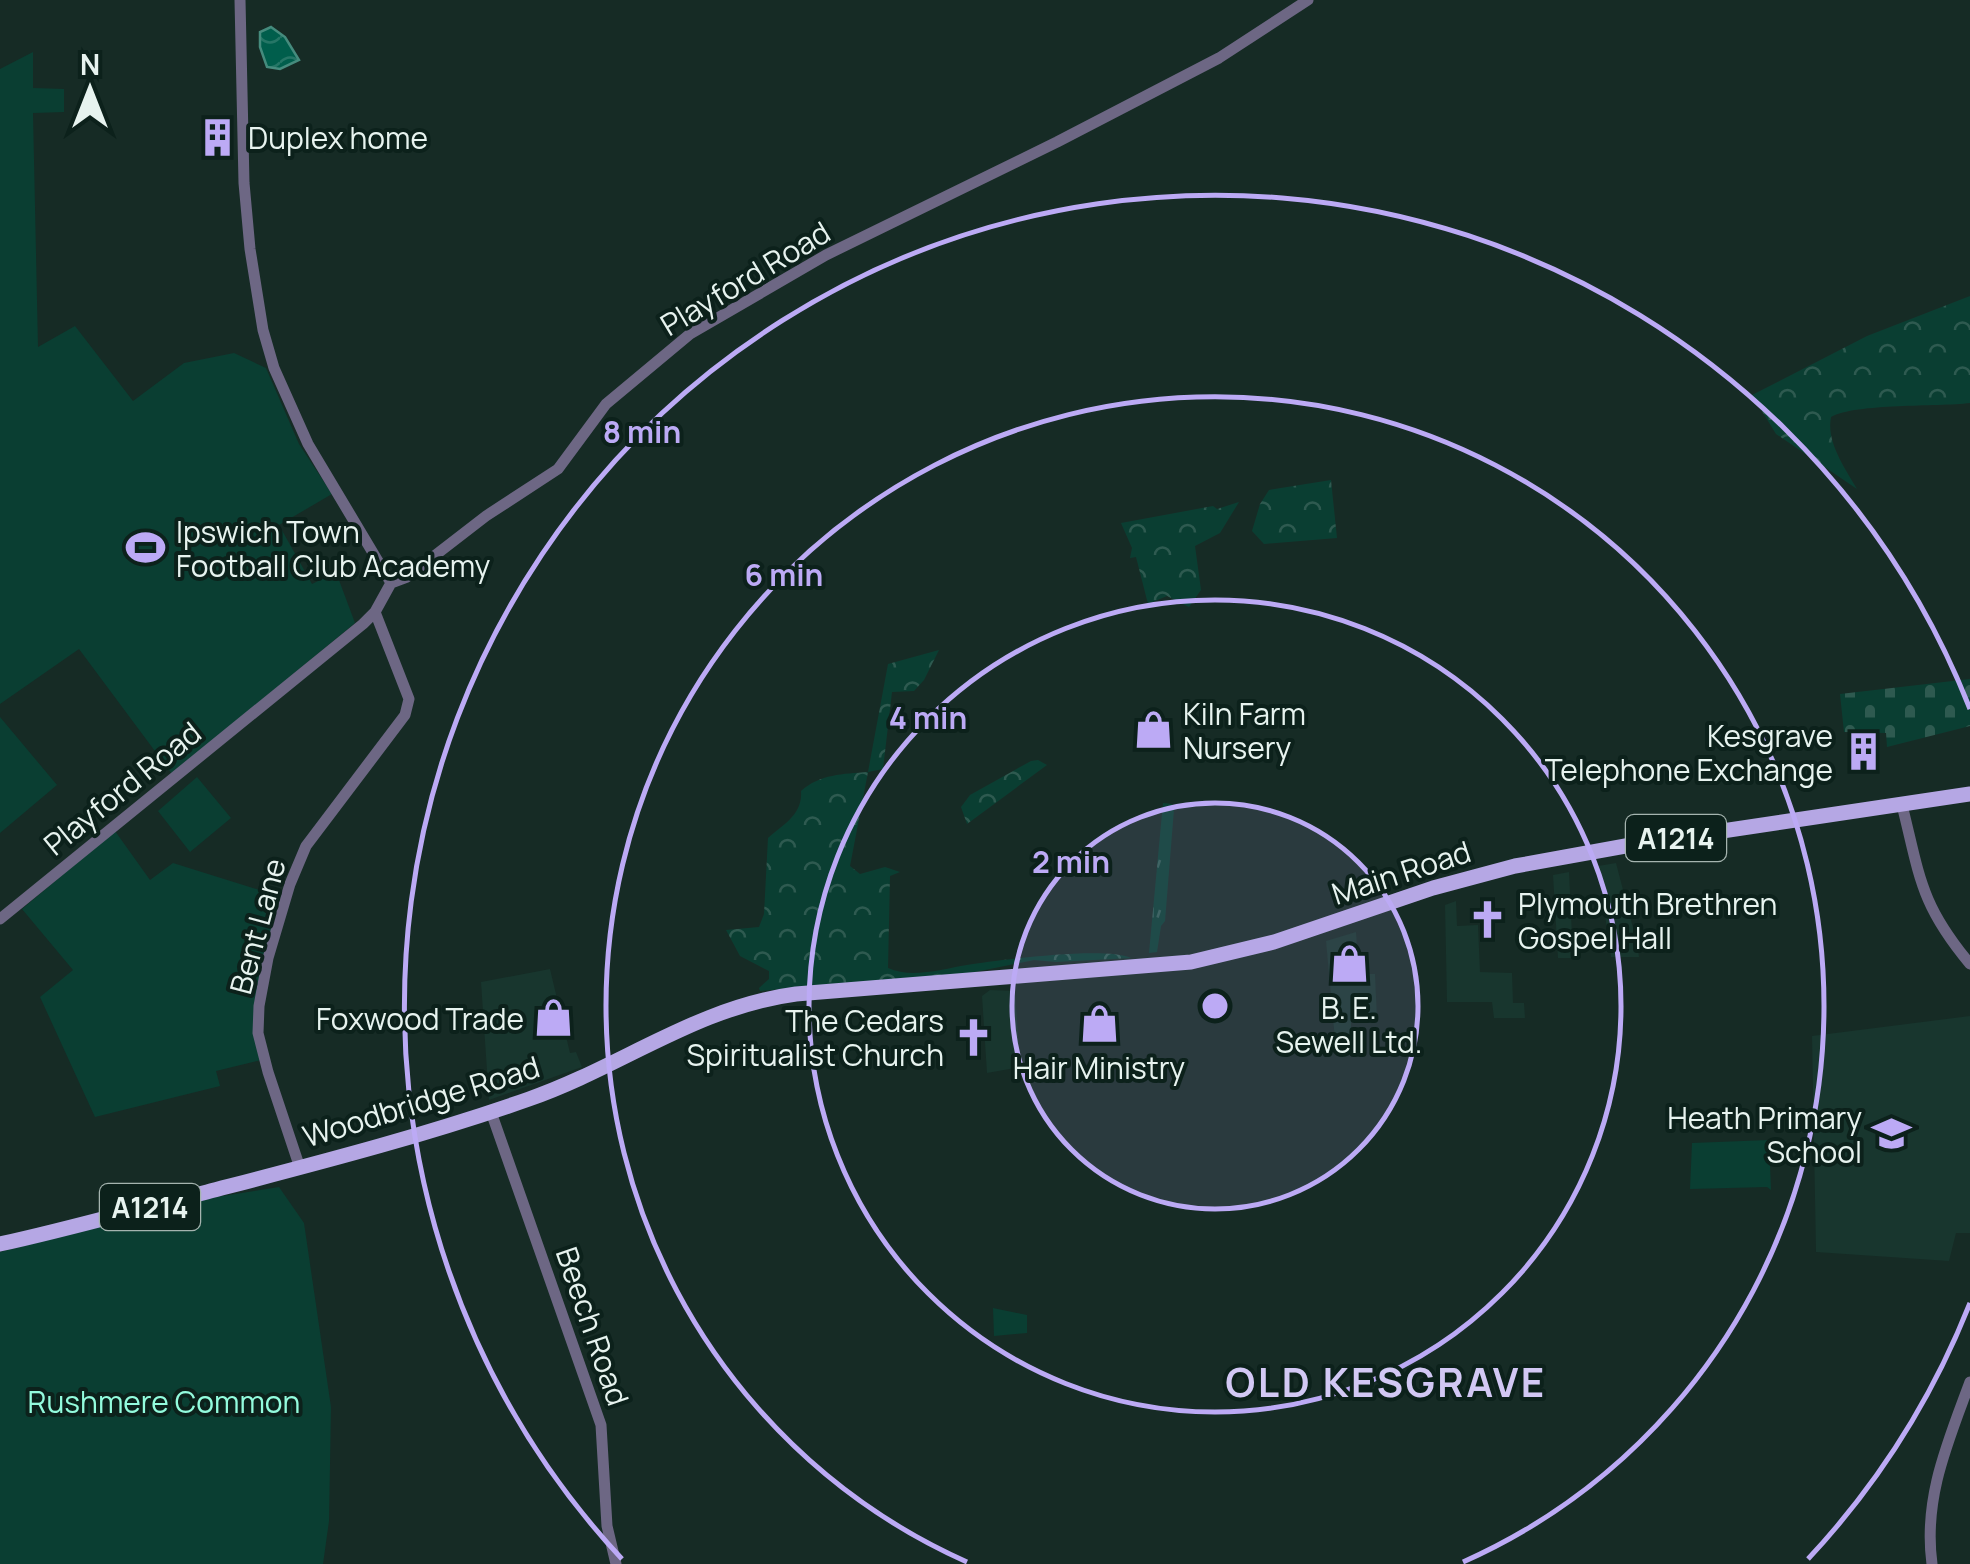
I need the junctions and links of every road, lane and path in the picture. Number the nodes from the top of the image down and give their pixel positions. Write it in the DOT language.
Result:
graph roads {
  1 [pos="240,0"];
  2 [pos="1308,0"];
  3 [pos="391,583"];
  4 [pos="376,612"];
  5 [pos="1970,794"];
  6 [pos="1902,805"];
  7 [pos="0,919"];
  8 [pos="1970,964"];
  9 [pos="849,990"];
  10 [pos="491,1112"];
  11 [pos="300,1168"];
  12 [pos="0,1244"];
  13 [pos="1970,1382"];
  14 [pos="616,1564"];
  15 [pos="1932,1564"];
  1 -- 3 [label="street"];
  2 -- 3 [label="street, Playford Road"];
  3 -- 4 [label="street, Playford Road"];
  4 -- 7 [label="street, Playford Road"];
  4 -- 11 [label="street, Bent Lane"];
  5 -- 6 [label="main road, Main Road / A1214"];
  6 -- 8 [label="street"];
  6 -- 9 [label="main road, Main Road / A1214"];
  9 -- 10 [label="main road, Woodbridge Road / A1214"];
  10 -- 11 [label="main road, Woodbridge Road / A1214"];
  10 -- 14 [label="street, Beech Road"];
  11 -- 12 [label="main road, Woodbridge Road / A1214"];
  13 -- 15 [label="street"];
}
